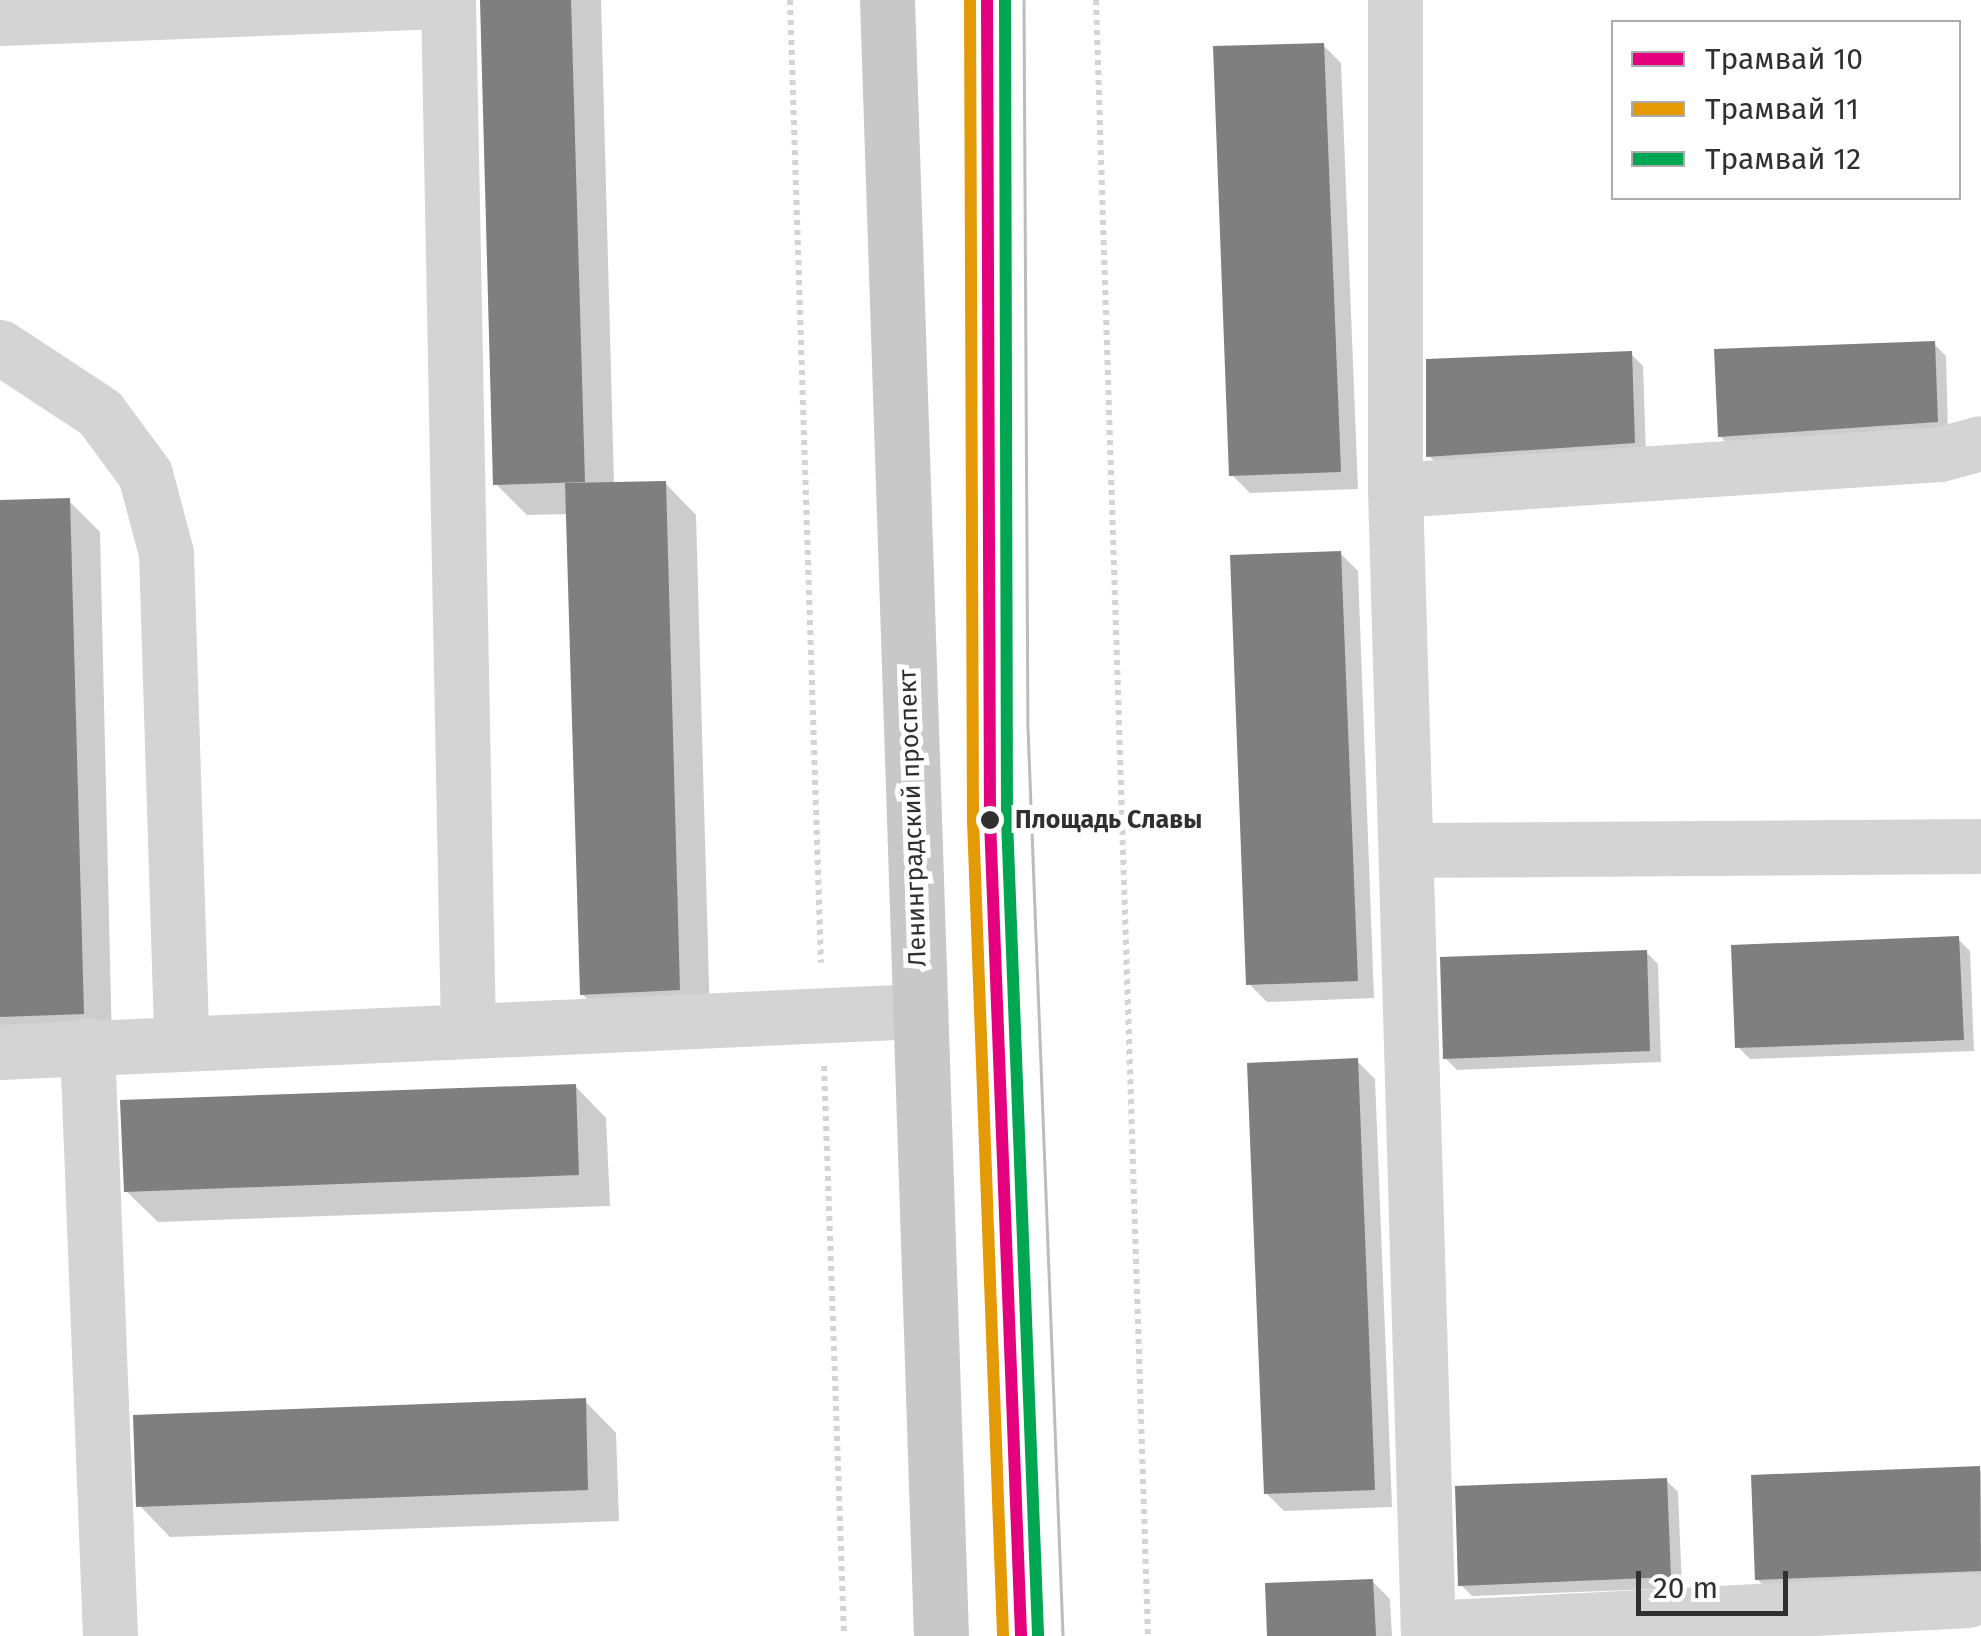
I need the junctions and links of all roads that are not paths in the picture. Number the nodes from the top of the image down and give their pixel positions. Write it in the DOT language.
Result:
graph roads {
  1 [pos="448,0"];
  2 [pos="887,0"];
  3 [pos="1394,0"];
  4 [pos="0,18"];
  5 [pos="0,347"];
  6 [pos="1981,443"];
  7 [pos="1395,490"];
  8 [pos="1981,846"];
  9 [pos="1406,850"];
  10 [pos="920,1010"];
  11 [pos="468,1028"];
  12 [pos="181,1038"];
  13 [pos="86,1045"];
  14 [pos="0,1052"];
  15 [pos="1968,1600"];
  16 [pos="1428,1632"];
  17 [pos="110,1636"];
  18 [pos="941,1636"];
  1 -- 4 [label="lane"];
  1 -- 11 [label="lane"];
  2 -- 10 [label="main road, Ленинградский проспект"];
  3 -- 7 [label="lane"];
  5 -- 12 [label="lane"];
  6 -- 7 [label="lane"];
  7 -- 9 [label="lane"];
  8 -- 9 [label="lane"];
  9 -- 16 [label="lane"];
  10 -- 11 [label="lane"];
  10 -- 18 [label="main road, Ленинградский проспект"];
  11 -- 12 [label="lane"];
  12 -- 13 [label="lane"];
  13 -- 14 [label="lane"];
  13 -- 17 [label="lane"];
  15 -- 16 [label="lane"];
}
